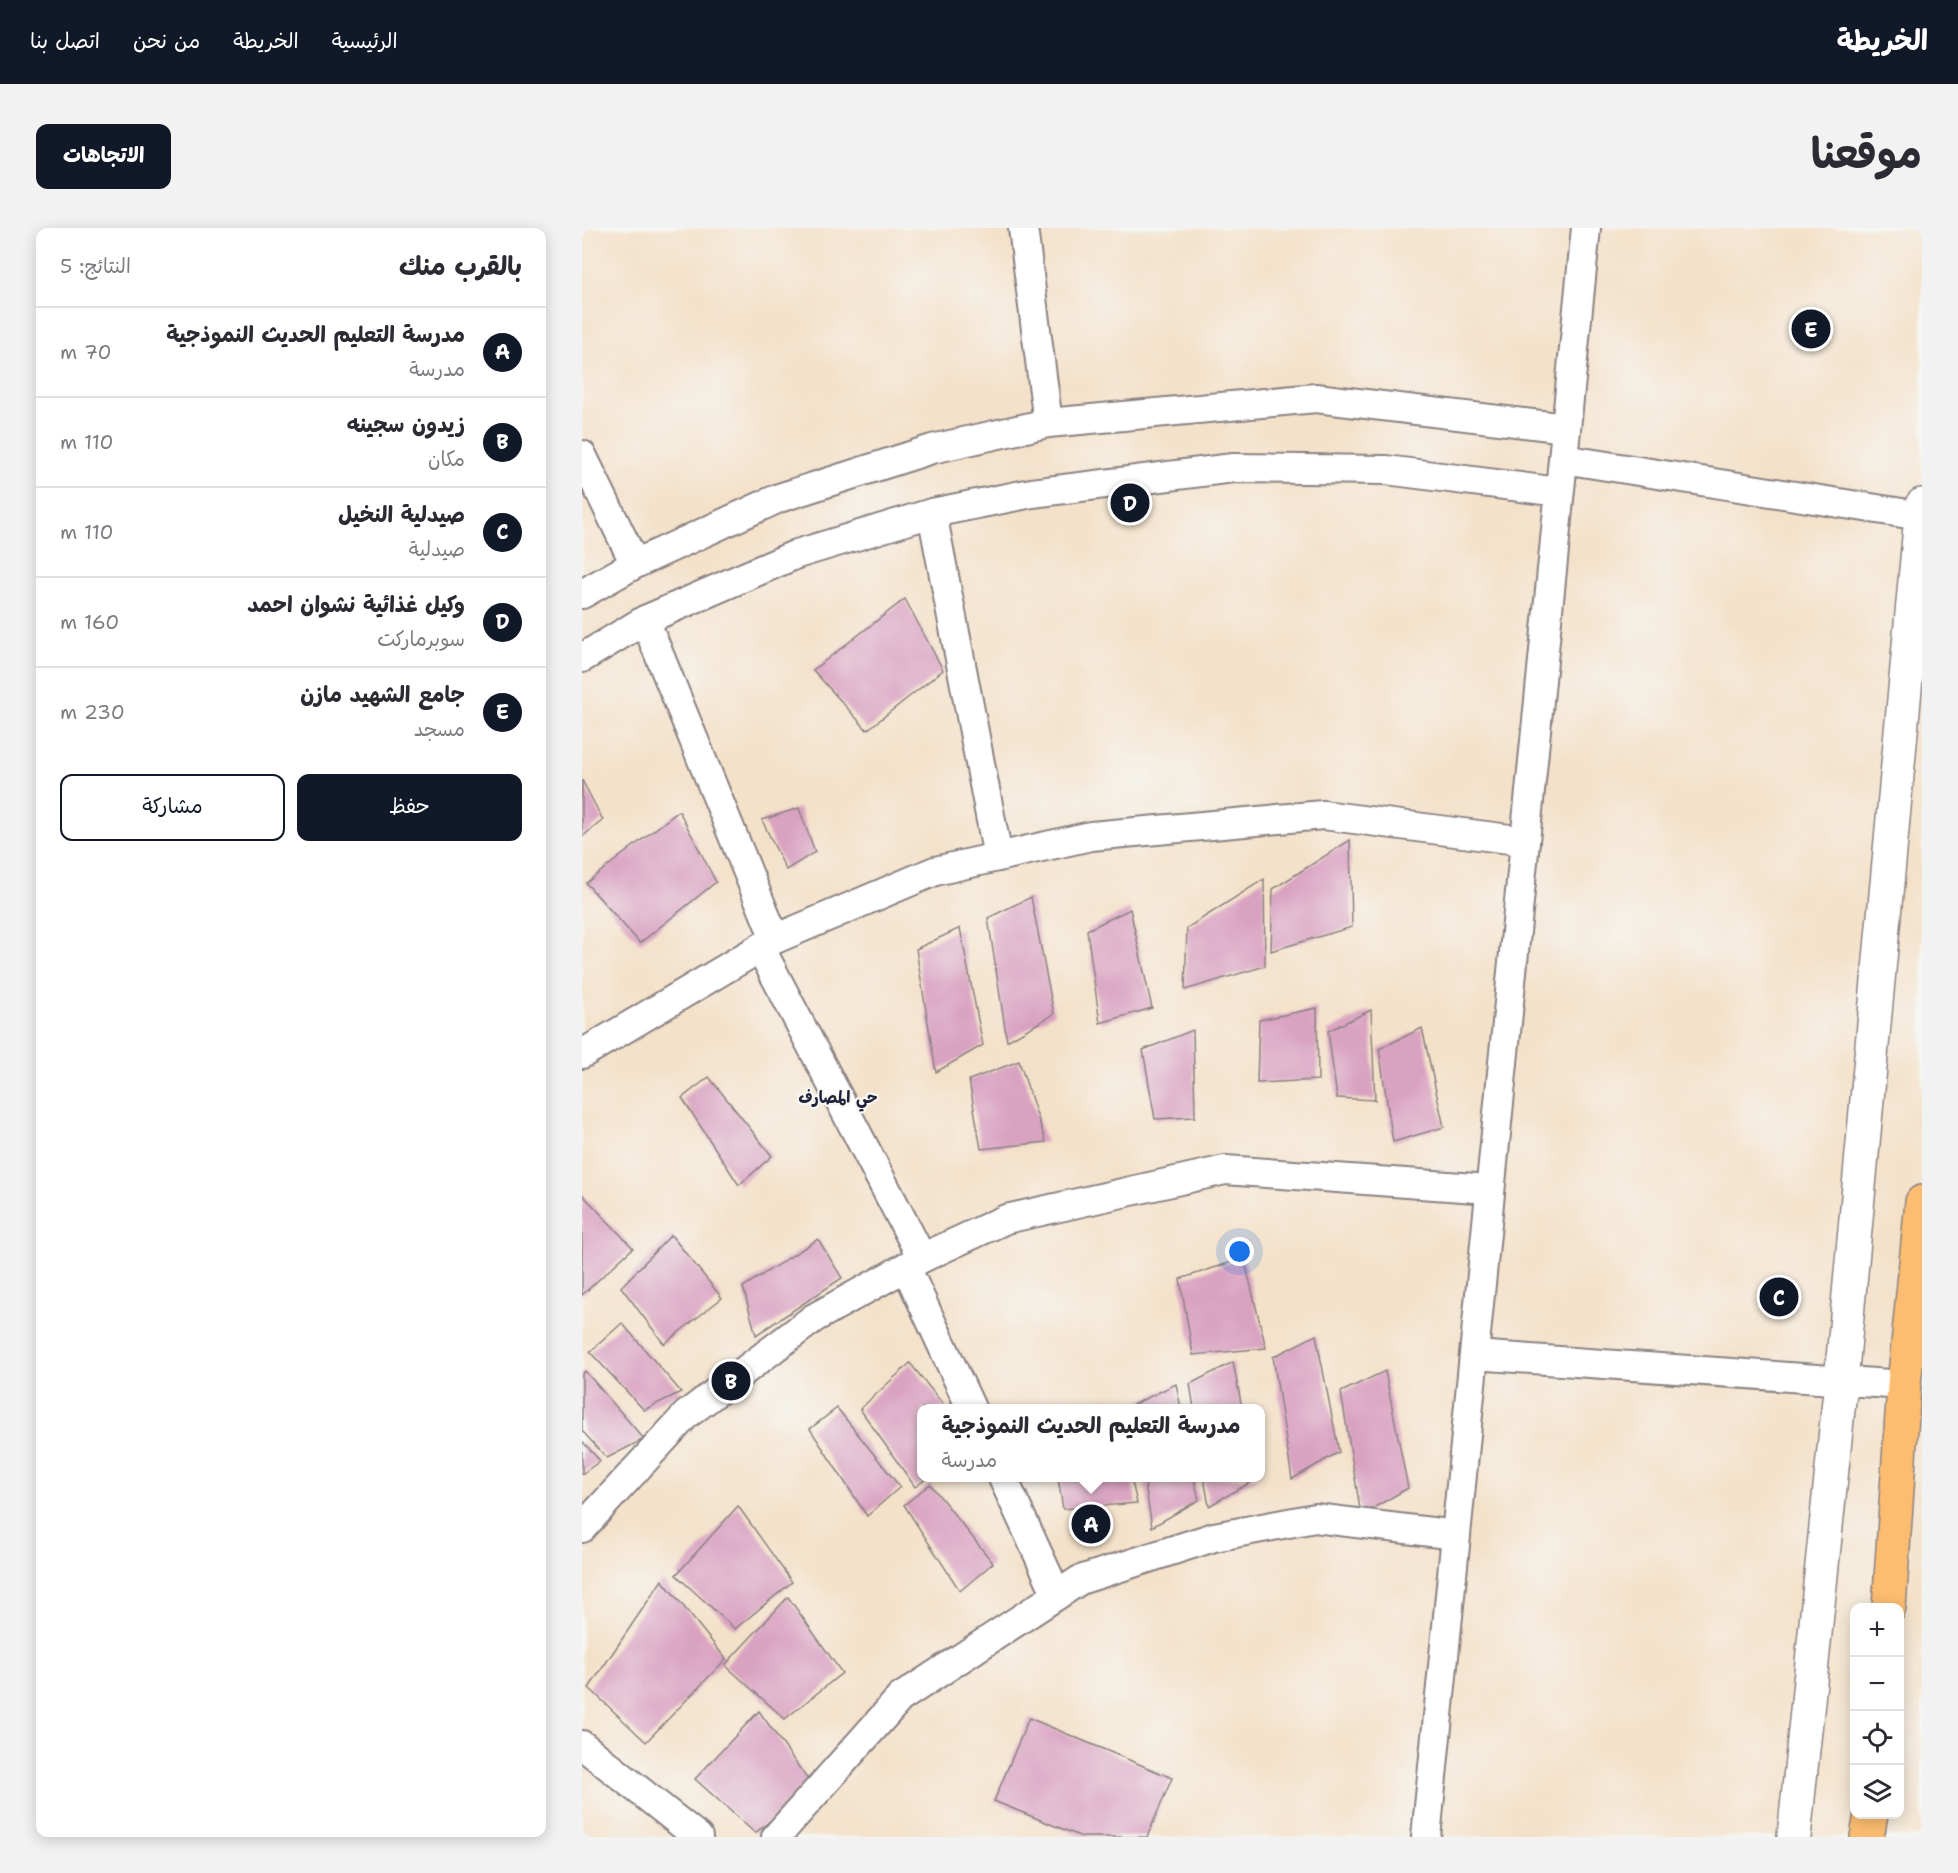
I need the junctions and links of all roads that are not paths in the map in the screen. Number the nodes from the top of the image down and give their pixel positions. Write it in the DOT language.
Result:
graph roads {
  1 [pos="1023,228"];
  2 [pos="1586,228"];
  3 [pos="1048,423"];
  4 [pos="1566,428"];
  5 [pos="582,455"];
  6 [pos="1563,459"];
  7 [pos="1559,492"];
  8 [pos="1922,510"];
  9 [pos="932,513"];
  10 [pos="635,564"];
  11 [pos="582,594"];
  12 [pos="645,620"];
  13 [pos="582,658"];
  14 [pos="1525,841"];
  15 [pos="998,857"];
  16 [pos="768,944"];
  17 [pos="582,1054"];
  18 [pos="1490,1189"];
  19 [pos="1922,1202"];
  20 [pos="914,1262"];
  21 [pos="1474,1355"];
  22 [pos="1841,1381"];
  23 [pos="1904,1385"];
  24 [pos="969,1404"];
  25 [pos="1005,1482"];
  26 [pos="582,1528"];
  27 [pos="1456,1535"];
  28 [pos="1057,1595"];
  29 [pos="1889,1603"];
  30 [pos="582,1745"];
  31 [pos="1870,1819"];
  32 [pos="1876,1819"];
  33 [pos="698,1837"];
  34 [pos="776,1837"];
  35 [pos="1426,1837"];
  36 [pos="1794,1837"];
  37 [pos="1867,1837"];
  38 [pos="1878,1837"];
  1 -- 3 [label="street"];
  2 -- 4 [label="street"];
  3 -- 4 [label="street"];
  3 -- 10 [label="street"];
  4 -- 6 [label="street"];
  5 -- 10 [label="street"];
  6 -- 7 [label="street"];
  6 -- 8 [label="street"];
  7 -- 9 [label="street"];
  7 -- 14 [label="street"];
  8 -- 22 [label="street"];
  9 -- 12 [label="street"];
  9 -- 15 [label="street"];
  10 -- 11 [label="street"];
  12 -- 13 [label="street"];
  12 -- 16 [label="street"];
  14 -- 15 [label="street"];
  14 -- 18 [label="street"];
  15 -- 16 [label="street"];
  16 -- 17 [label="street"];
  16 -- 20 [label="street"];
  18 -- 20 [label="street"];
  18 -- 21 [label="street"];
  19 -- 23 [label="highway"];
  20 -- 24 [label="street"];
  20 -- 26 [label="street"];
  21 -- 22 [label="street"];
  21 -- 27 [label="street"];
  22 -- 23 [label="street"];
  22 -- 36 [label="street"];
  23 -- 29 [label="highway"];
  25 -- 28 [label="street"];
  27 -- 28 [label="street"];
  27 -- 35 [label="street"];
  28 -- 34 [label="street"];
  30 -- 33 [label="street"];
  31 -- 37 [label="highway"];
  32 -- 38 [label="highway"];
}
